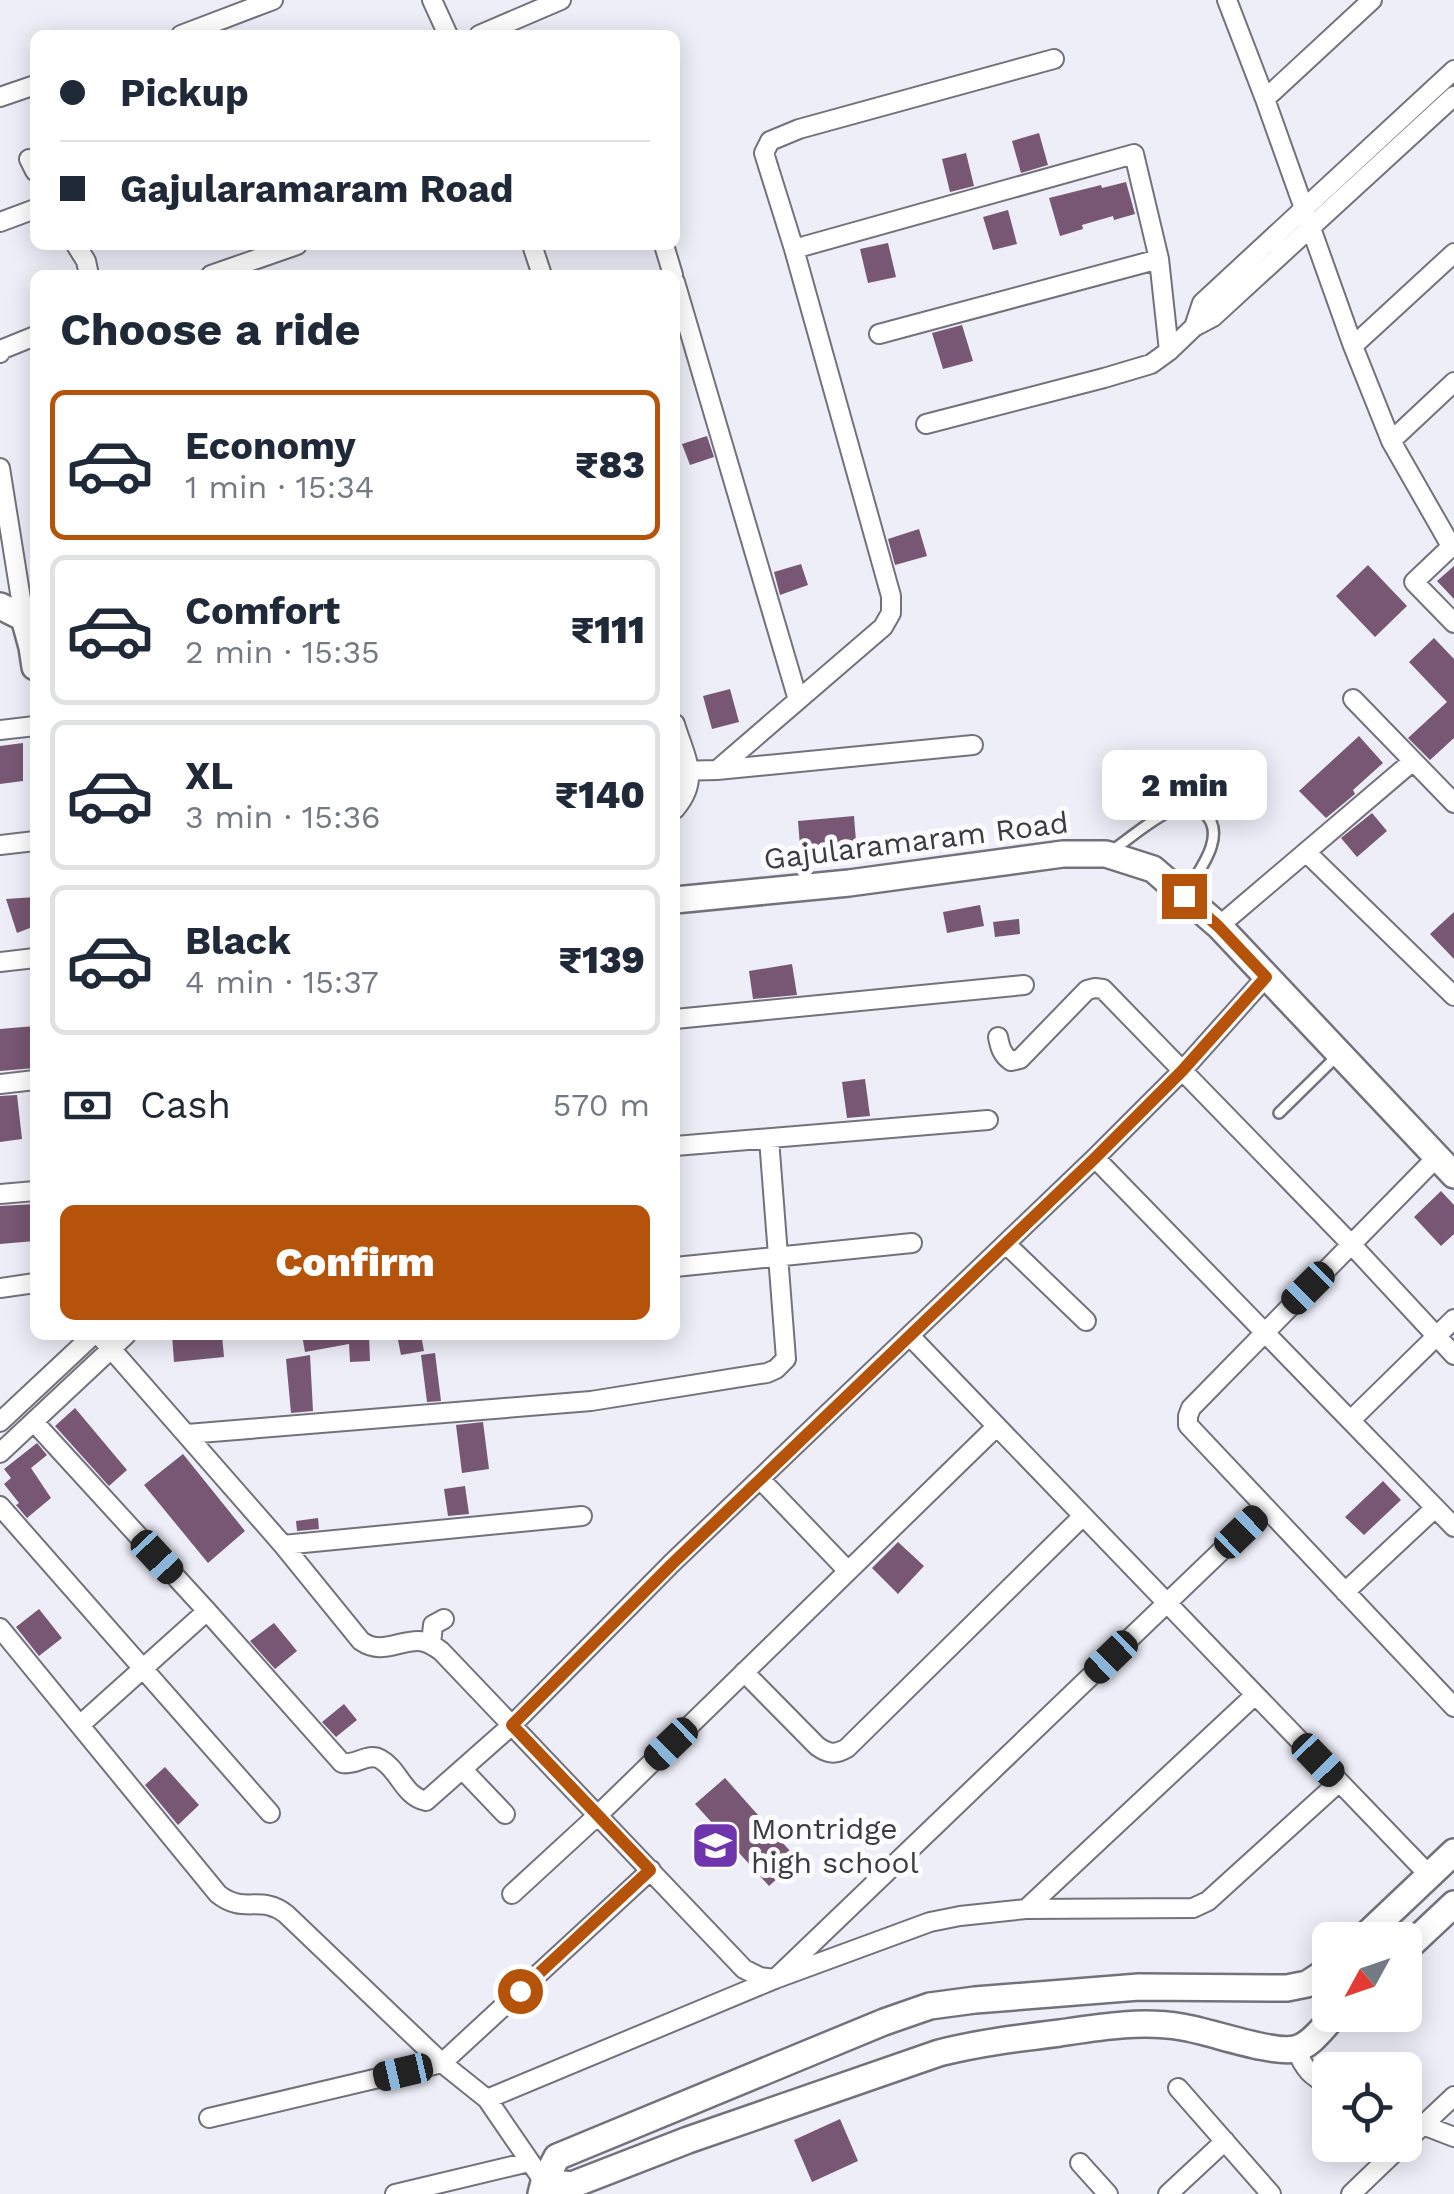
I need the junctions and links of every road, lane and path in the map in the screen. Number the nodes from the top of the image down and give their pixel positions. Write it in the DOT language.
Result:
graph roads {
  1 [pos="273,0"];
  2 [pos="432,0"];
  3 [pos="561,0"];
  4 [pos="1227,0"];
  5 [pos="1372,0"];
  6 [pos="524,26"];
  7 [pos="193,30"];
  8 [pos="446,30"];
  9 [pos="1054,59"];
  10 [pos="1452,77"];
  11 [pos="30,87"];
  12 [pos="1454,96"];
  13 [pos="0,97"];
  14 [pos="1265,99"];
  15 [pos="1304,208"];
  16 [pos="30,212"];
  17 [pos="0,222"];
  18 [pos="1311,228"];
  19 [pos="794,249"];
  20 [pos="282,250"];
  21 [pos="1454,253"];
  22 [pos="1159,259"];
  23 [pos="224,270"];
  24 [pos="680,299"];
  25 [pos="1194,327"];
  26 [pos="880,334"];
  27 [pos="30,338"];
  28 [pos="1353,346"];
  29 [pos="1169,351"];
  30 [pos="0,352"];
  31 [pos="1454,382"];
  32 [pos="926,424"];
  33 [pos="1392,440"];
  34 [pos="0,468"];
  35 [pos="1453,545"];
  36 [pos="0,606"];
  37 [pos="24,618"];
  38 [pos="1454,624"];
  39 [pos="30,641"];
  40 [pos="798,700"];
  41 [pos="1353,700"];
  42 [pos="30,727"];
  43 [pos="0,730"];
  44 [pos="973,745"];
  45 [pos="1413,761"];
  46 [pos="717,770"];
  47 [pos="682,771"];
  48 [pos="680,803"];
  49 [pos="1454,803"];
  50 [pos="30,842"];
  51 [pos="0,845"];
  52 [pos="1306,852"];
  53 [pos="1106,854"];
  54 [pos="1184,896"];
  55 [pos="680,900"];
  56 [pos="1218,926"];
  57 [pos="30,959"];
  58 [pos="0,962"];
  59 [pos="1266,977"];
  60 [pos="1024,985"];
  61 [pos="1454,996"];
  62 [pos="680,1019"];
  63 [pos="998,1036"];
  64 [pos="1338,1054"];
  65 [pos="1182,1071"];
  66 [pos="30,1081"];
  67 [pos="0,1084"];
  68 [pos="1279,1114"];
  69 [pos="988,1120"];
  70 [pos="769,1139"];
  71 [pos="680,1146"];
  72 [pos="1095,1158"];
  73 [pos="1445,1166"];
  74 [pos="30,1191"];
  75 [pos="0,1194"];
  76 [pos="912,1243"];
  77 [pos="1006,1244"];
  78 [pos="1351,1244"];
  79 [pos="778,1255"];
  80 [pos="680,1266"];
  81 [pos="30,1284"];
  82 [pos="0,1288"];
  83 [pos="1454,1319"];
  84 [pos="1086,1321"];
  85 [pos="1264,1332"];
  86 [pos="910,1336"];
  87 [pos="1436,1336"];
  88 [pos="101,1340"];
  89 [pos="1454,1354"];
  90 [pos="1351,1420"];
  91 [pos="0,1422"];
  92 [pos="34,1422"];
  93 [pos="996,1426"];
  94 [pos="186,1434"];
  95 [pos="0,1452"];
  96 [pos="762,1480"];
  97 [pos="0,1506"];
  98 [pos="1266,1508"];
  99 [pos="1435,1508"];
  100 [pos="582,1516"];
  101 [pos="1083,1516"];
  102 [pos="1454,1528"];
  103 [pos="283,1545"];
  104 [pos="848,1571"];
  105 [pos="1345,1592"];
  106 [pos="1167,1603"];
  107 [pos="207,1611"];
  108 [pos="444,1620"];
  109 [pos="0,1628"];
  110 [pos="430,1644"];
  111 [pos="142,1669"];
  112 [pos="744,1672"];
  113 [pos="1256,1695"];
  114 [pos="1454,1708"];
  115 [pos="80,1725"];
  116 [pos="512,1725"];
  117 [pos="463,1770"];
  118 [pos="1339,1782"];
  119 [pos="270,1813"];
  120 [pos="505,1814"];
  121 [pos="598,1815"];
  122 [pos="1454,1852"];
  123 [pos="650,1870"];
  124 [pos="1430,1876"];
  125 [pos="512,1894"];
  126 [pos="1454,1904"];
  127 [pos="1026,1909"];
  128 [pos="1380,1922"];
  129 [pos="1422,1934"];
  130 [pos="775,1979"];
  131 [pos="1312,1980"];
  132 [pos="1306,1984"];
  133 [pos="1312,1993"];
  134 [pos="1319,2032"];
  135 [pos="1296,2049"];
  136 [pos="442,2063"];
  137 [pos="1312,2078"];
  138 [pos="1178,2088"];
  139 [pos="1454,2096"];
  140 [pos="487,2099"];
  141 [pos="1422,2116"];
  142 [pos="209,2118"];
  143 [pos="1422,2124"];
  144 [pos="1454,2137"];
  145 [pos="1225,2141"];
  146 [pos="1385,2162"];
  147 [pos="1080,2163"];
  148 [pos="538,2180"];
  149 [pos="395,2194"];
  150 [pos="1108,2194"];
  151 [pos="1168,2194"];
  152 [pos="1271,2194"];
  153 [pos="1351,2194"];
  1 -- 7 [label="street"];
  2 -- 8 [label="street"];
  3 -- 6 [label="street"];
  4 -- 14 [label="street"];
  5 -- 14 [label="street"];
  9 -- 19 [label="street"];
  10 -- 15 [label="street"];
  11 -- 13 [label="street"];
  12 -- 18 [label="street"];
  14 -- 15 [label="street"];
  15 -- 18 [label="street"];
  15 -- 25 [label="street"];
  16 -- 17 [label="street"];
  18 -- 25 [label="street"];
  18 -- 28 [label="street"];
  19 -- 22 [label="street"];
  19 -- 40 [label="street"];
  20 -- 23 [label="street"];
  21 -- 28 [label="street"];
  22 -- 26 [label="street"];
  22 -- 29 [label="street"];
  24 -- 40 [label="street"];
  25 -- 29 [label="street"];
  27 -- 30 [label="street"];
  28 -- 33 [label="street"];
  29 -- 32 [label="street"];
  31 -- 33 [label="street"];
  33 -- 35 [label="street"];
  34 -- 37 [label="street"];
  35 -- 38 [label="street"];
  36 -- 37 [label="street"];
  37 -- 39 [label="street"];
  40 -- 46 [label="street"];
  41 -- 45 [label="street"];
  42 -- 43 [label="street"];
  44 -- 46 [label="street"];
  45 -- 49 [label="street"];
  45 -- 52 [label="street"];
  46 -- 47 [label="street"];
  47 -- 48 [label="street"];
  50 -- 51 [label="street"];
  52 -- 56 [label="street"];
  52 -- 61 [label="street"];
  53 -- 54 [label="street, Gajularamaram Road"];
  53 -- 54 [label="lane"];
  53 -- 55 [label="street, Gajularamaram Road"];
  54 -- 56 [label="street, Gajularamaram Road"];
  56 -- 59 [label="street, Gajularamaram Road"];
  57 -- 58 [label="street"];
  59 -- 64 [label="street, Gajularamaram Road"];
  59 -- 65 [label="street"];
  60 -- 62 [label="street"];
  63 -- 65 [label="street"];
  64 -- 68 [label="lane"];
  64 -- 73 [label="street, Gajularamaram Road"];
  65 -- 72 [label="street"];
  65 -- 78 [label="street"];
  66 -- 67 [label="street"];
  69 -- 70 [label="street"];
  70 -- 71 [label="street"];
  70 -- 79 [label="street"];
  72 -- 77 [label="street"];
  72 -- 85 [label="street"];
  73 -- 78 [label="street"];
  74 -- 75 [label="street"];
  76 -- 79 [label="street"];
  77 -- 84 [label="street"];
  77 -- 86 [label="street"];
  78 -- 85 [label="street"];
  78 -- 87 [label="street"];
  79 -- 80 [label="street"];
  79 -- 94 [label="street"];
  81 -- 82 [label="street"];
  83 -- 87 [label="street"];
  85 -- 90 [label="street"];
  85 -- 98 [label="street"];
  86 -- 93 [label="street"];
  86 -- 96 [label="street"];
  87 -- 89 [label="street"];
  87 -- 90 [label="street"];
  88 -- 91 [label="street"];
  88 -- 92 [label="street"];
  88 -- 94 [label="street"];
  90 -- 99 [label="street"];
  92 -- 95 [label="street"];
  92 -- 107 [label="street"];
  93 -- 101 [label="street"];
  93 -- 104 [label="street"];
  94 -- 103 [label="street"];
  96 -- 104 [label="street"];
  96 -- 116 [label="street"];
  97 -- 111 [label="street"];
  98 -- 105 [label="street"];
  98 -- 106 [label="street"];
  99 -- 102 [label="street"];
  99 -- 105 [label="street"];
  100 -- 103 [label="street"];
  101 -- 106 [label="street"];
  101 -- 112 [label="street"];
  103 -- 110 [label="street"];
  104 -- 112 [label="street"];
  105 -- 114 [label="street"];
  106 -- 113 [label="street"];
  106 -- 130 [label="street"];
  107 -- 111 [label="street"];
  107 -- 117 [label="street"];
  108 -- 110 [label="street"];
  109 -- 115 [label="street"];
  110 -- 116 [label="street"];
  111 -- 115 [label="street"];
  111 -- 119 [label="street"];
  112 -- 121 [label="street"];
  113 -- 118 [label="street"];
  113 -- 127 [label="street"];
  115 -- 136 [label="street"];
  116 -- 117 [label="street"];
  116 -- 121 [label="street"];
  117 -- 120 [label="street"];
  118 -- 124 [label="street"];
  118 -- 127 [label="street"];
  121 -- 123 [label="street"];
  121 -- 125 [label="street"];
  122 -- 124 [label="street"];
  123 -- 130 [label="street"];
  123 -- 136 [label="street"];
  124 -- 128 [label="street"];
  126 -- 129 [label="street"];
  127 -- 130 [label="street"];
  130 -- 140 [label="street"];
  131 -- 132 [label="street"];
  132 -- 133 [label="street"];
  132 -- 148 [label="street"];
  134 -- 135 [label="street"];
  135 -- 137 [label="street"];
  135 -- 148 [label="street"];
  136 -- 140 [label="street"];
  136 -- 142 [label="street"];
  138 -- 145 [label="street"];
  139 -- 141 [label="street"];
  140 -- 148 [label="street"];
  143 -- 144 [label="street"];
  145 -- 151 [label="street"];
  145 -- 152 [label="street"];
  146 -- 153 [label="street"];
  147 -- 150 [label="street"];
  148 -- 149 [label="street"];
}
